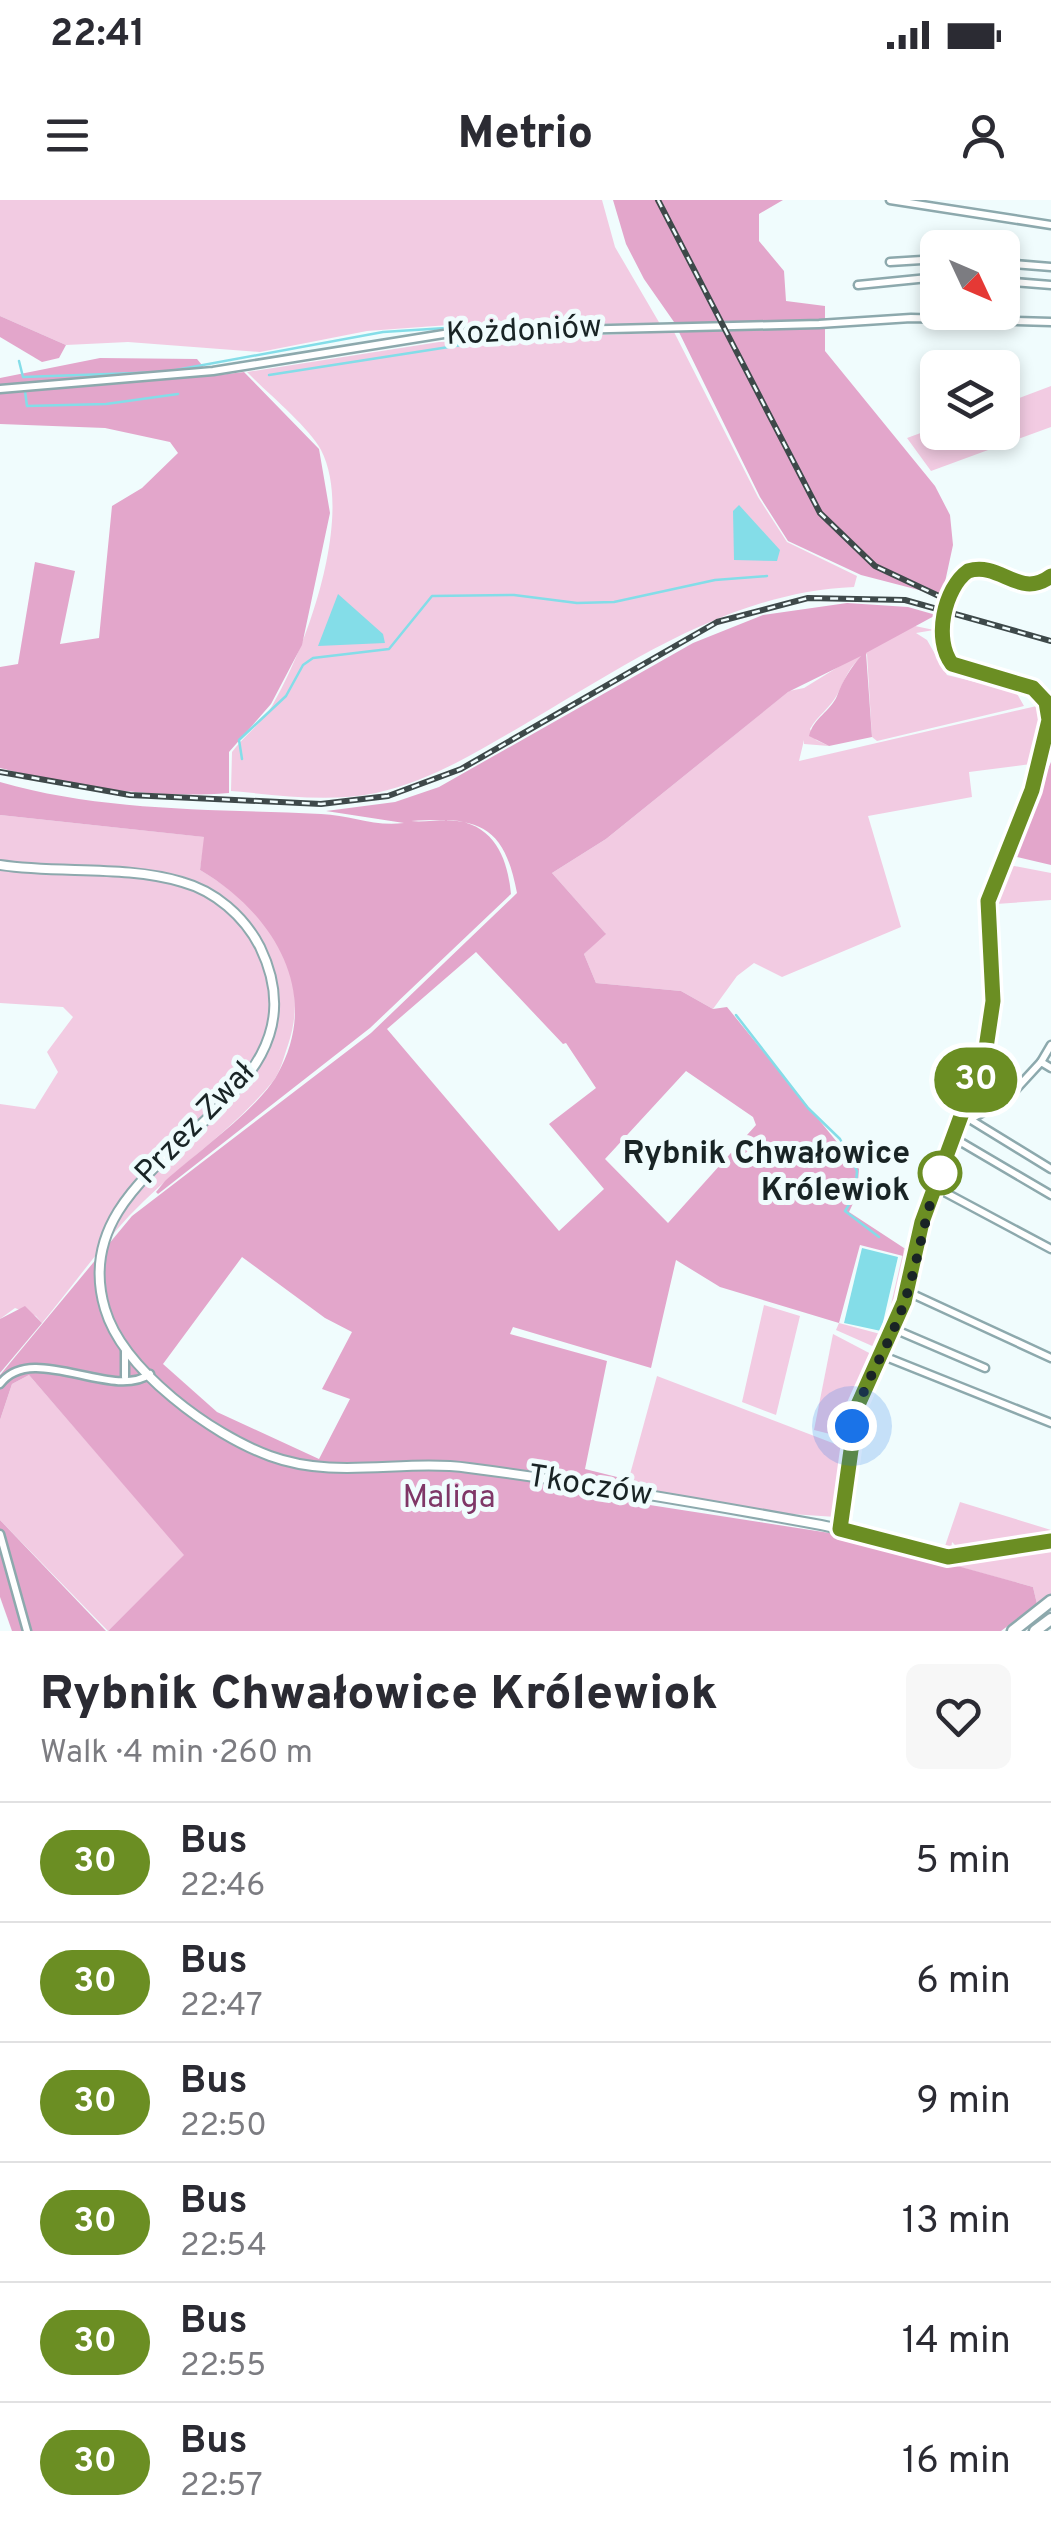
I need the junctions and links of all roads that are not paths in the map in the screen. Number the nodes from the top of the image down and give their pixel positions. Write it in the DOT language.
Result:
graph roads {
  1 [pos="890,200"];
  2 [pos="1051,225"];
  3 [pos="920,260"];
  4 [pos="890,262"];
  5 [pos="1020,264"];
  6 [pos="1051,267"];
  7 [pos="920,279"];
  8 [pos="1020,283"];
  9 [pos="858,284"];
  10 [pos="1051,286"];
  11 [pos="1051,322"];
  12 [pos="0,389"];
  13 [pos="1051,576"];
  14 [pos="0,865"];
  15 [pos="1051,1045"];
  16 [pos="1041,1062"];
  17 [pos="1051,1068"];
  18 [pos="962,1114"];
  19 [pos="971,1119"];
  20 [pos="954,1138"];
  21 [pos="1051,1169"];
  22 [pos="935,1187"];
  23 [pos="1051,1195"];
  24 [pos="1051,1249"];
  25 [pos="908,1292"];
  26 [pos="894,1329"];
  27 [pos="122,1344"];
  28 [pos="881,1355"];
  29 [pos="1051,1358"];
  30 [pos="986,1368"];
  31 [pos="150,1374"];
  32 [pos="125,1378"];
  33 [pos="0,1384"];
  34 [pos="1051,1424"];
  35 [pos="840,1529"];
  36 [pos="0,1534"];
  37 [pos="1051,1542"];
  38 [pos="1051,1601"];
  39 [pos="1051,1619"];
  40 [pos="27,1631"];
  41 [pos="1013,1631"];
  42 [pos="1035,1631"];
  1 -- 2 [label="street"];
  3 -- 4 [label="street"];
  5 -- 6 [label="street"];
  7 -- 9 [label="street"];
  8 -- 10 [label="street"];
  11 -- 12 [label="street, Kożdoniów"];
  13 -- 18 [label="street"];
  14 -- 27 [label="street, Przez Zwał"];
  15 -- 16 [label="street"];
  16 -- 17 [label="street"];
  16 -- 19 [label="street"];
  18 -- 19 [label="street"];
  18 -- 20 [label="street"];
  19 -- 21 [label="street"];
  20 -- 22 [label="street"];
  20 -- 23 [label="street"];
  22 -- 24 [label="street"];
  22 -- 25 [label="street"];
  25 -- 26 [label="street"];
  25 -- 29 [label="street"];
  26 -- 28 [label="street"];
  26 -- 30 [label="street"];
  27 -- 31 [label="street, Przez Zwał"];
  27 -- 32 [label="street"];
  28 -- 34 [label="street"];
  28 -- 35 [label="street"];
  31 -- 32 [label="street"];
  31 -- 35 [label="street, Tkoczów"];
  32 -- 33 [label="street"];
  35 -- 37 [label="street, Tkoczów"];
  36 -- 40 [label="street"];
  38 -- 41 [label="main road"];
  39 -- 42 [label="main road"];
}
